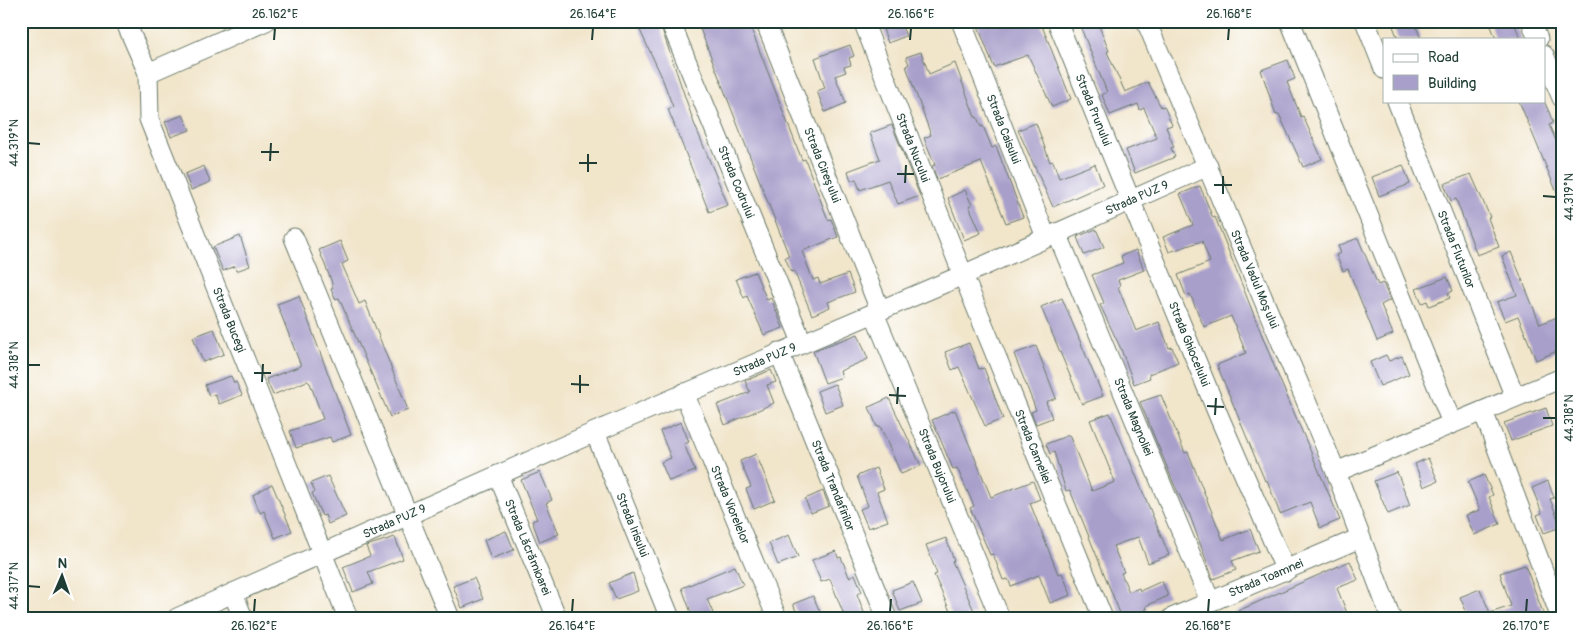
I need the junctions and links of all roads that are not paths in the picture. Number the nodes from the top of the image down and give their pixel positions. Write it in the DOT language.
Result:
graph roads {
  1 [pos="125,21"];
  2 [pos="266,21"];
  3 [pos="670,21"];
  4 [pos="765,21"];
  5 [pos="863,21"];
  6 [pos="961,21"];
  7 [pos="1057,21"];
  8 [pos="1146,21"];
  9 [pos="1290,21"];
  10 [pos="1365,21"];
  11 [pos="1531,21"];
  12 [pos="1538,38"];
  13 [pos="1546,60"];
  14 [pos="1383,66"];
  15 [pos="148,73"];
  16 [pos="1562,98"];
  17 [pos="1397,102"];
  18 [pos="1208,166"];
  19 [pos="1130,200"];
  20 [pos="1051,235"];
  21 [pos="294,238"];
  22 [pos="963,275"];
  23 [pos="877,311"];
  24 [pos="802,342"];
  25 [pos="779,352"];
  26 [pos="1562,378"];
  27 [pos="684,393"];
  28 [pos="1515,397"];
  29 [pos="1482,411"];
  30 [pos="1452,423"];
  31 [pos="595,432"];
  32 [pos="1336,472"];
  33 [pos="498,475"];
  34 [pos="408,515"];
  35 [pos="1360,538"];
  36 [pos="322,553"];
  37 [pos="1286,570"];
  38 [pos="233,593"];
  39 [pos="1210,601"];
  40 [pos="177,618"];
  41 [pos="244,618"];
  42 [pos="348,618"];
  43 [pos="450,618"];
  44 [pos="557,618"];
  45 [pos="670,618"];
  46 [pos="777,618"];
  47 [pos="887,618"];
  48 [pos="1000,618"];
  49 [pos="1103,618"];
  50 [pos="1172,618"];
  51 [pos="1391,618"];
  52 [pos="1561,618"];
  1 -- 15 [label="street, Strada Bucegi"];
  2 -- 15 [label="street"];
  3 -- 24 [label="street, Strada Codrului"];
  4 -- 23 [label="street, Strada Cireșului"];
  5 -- 22 [label="street, Strada Nucului"];
  6 -- 20 [label="street, Strada Caisului"];
  7 -- 19 [label="street, Strada Prunului"];
  8 -- 18 [label="street, Strada Vadul Moșului"];
  9 -- 30 [label="street"];
  10 -- 14 [label="street"];
  11 -- 12 [label="street"];
  13 -- 16 [label="street"];
  15 -- 36 [label="street, Strada Bucegi"];
  17 -- 28 [label="street, Strada Fluturilor"];
  18 -- 19 [label="street, Strada PUZ 9"];
  18 -- 32 [label="street, Strada Vadul Moșului"];
  19 -- 20 [label="street, Strada PUZ 9"];
  19 -- 37 [label="street, Strada Ghiocelului"];
  20 -- 22 [label="street, Strada PUZ 9"];
  20 -- 39 [label="street, Strada Magnoliei"];
  21 -- 34 [label="street"];
  22 -- 23 [label="street, Strada PUZ 9"];
  22 -- 49 [label="street, Strada Cameliei"];
  23 -- 24 [label="street, Strada PUZ 9"];
  23 -- 48 [label="street, Strada Bujorului"];
  24 -- 25 [label="street, Strada PUZ 9"];
  25 -- 27 [label="street, Strada PUZ 9"];
  25 -- 47 [label="street, Strada Trandafirilor"];
  26 -- 28 [label="street"];
  27 -- 31 [label="street, Strada PUZ 9"];
  27 -- 46 [label="street, Strada Viorelelor"];
  28 -- 29 [label="street"];
  29 -- 30 [label="street"];
  29 -- 52 [label="street"];
  30 -- 32 [label="street"];
  31 -- 33 [label="street, Strada PUZ 9"];
  31 -- 45 [label="street, Strada Irisului"];
  32 -- 35 [label="street, Strada Vadul Moșului"];
  33 -- 34 [label="street, Strada PUZ 9"];
  33 -- 44 [label="street, Strada Lăcrămioarei"];
  34 -- 36 [label="street, Strada PUZ 9"];
  34 -- 43 [label="street"];
  35 -- 37 [label="street, Strada Toamnei"];
  35 -- 51 [label="street, Strada Vadul Moșului"];
  36 -- 38 [label="street, Strada PUZ 9"];
  36 -- 42 [label="street, Strada Bucegi"];
  37 -- 39 [label="street, Strada Toamnei"];
  38 -- 40 [label="street, Strada PUZ 9"];
  38 -- 41 [label="street"];
  39 -- 50 [label="street, Strada Toamnei"];
}
